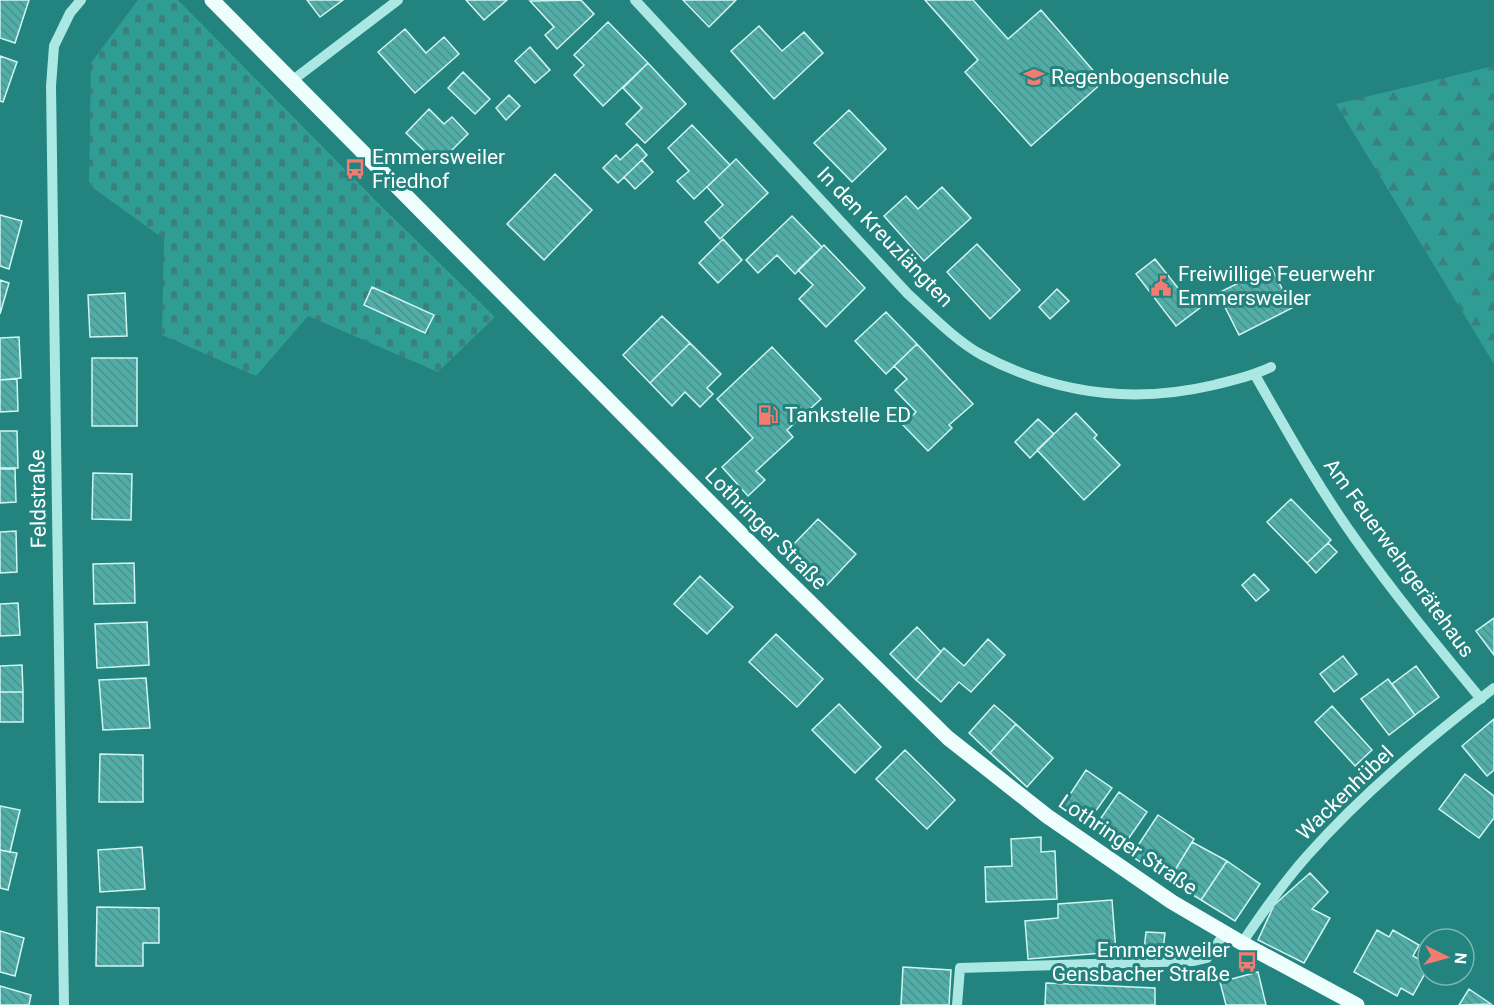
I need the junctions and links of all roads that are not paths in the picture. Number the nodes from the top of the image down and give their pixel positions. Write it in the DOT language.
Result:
graph roads {
  1 [pos="81,0"];
  2 [pos="212,0"];
  3 [pos="398,0"];
  4 [pos="635,0"];
  5 [pos="293,81"];
  6 [pos="1271,367"];
  7 [pos="1255,375"];
  8 [pos="1494,688"];
  9 [pos="1481,699"];
  10 [pos="1225,933"];
  11 [pos="1242,943"];
  12 [pos="64,1005"];
  13 [pos="957,1005"];
  14 [pos="1356,1005"];
  1 -- 12 [label="street, Feldstraße"];
  2 -- 5 [label="main road, Lothringer Straße"];
  3 -- 5 [label="street"];
  4 -- 7 [label="street, In den Kreuzlängten"];
  5 -- 10 [label="main road, Lothringer Straße"];
  6 -- 7 [label="street, In den Kreuzlängten"];
  7 -- 9 [label="street, Am Feuerwehrgerätehaus"];
  8 -- 9 [label="street, Wackenhübel"];
  9 -- 11 [label="street, Wackenhübel"];
  10 -- 11 [label="main road, Lothringer Straße"];
  10 -- 13 [label="street"];
  11 -- 14 [label="main road, Lothringer Straße"];
}
